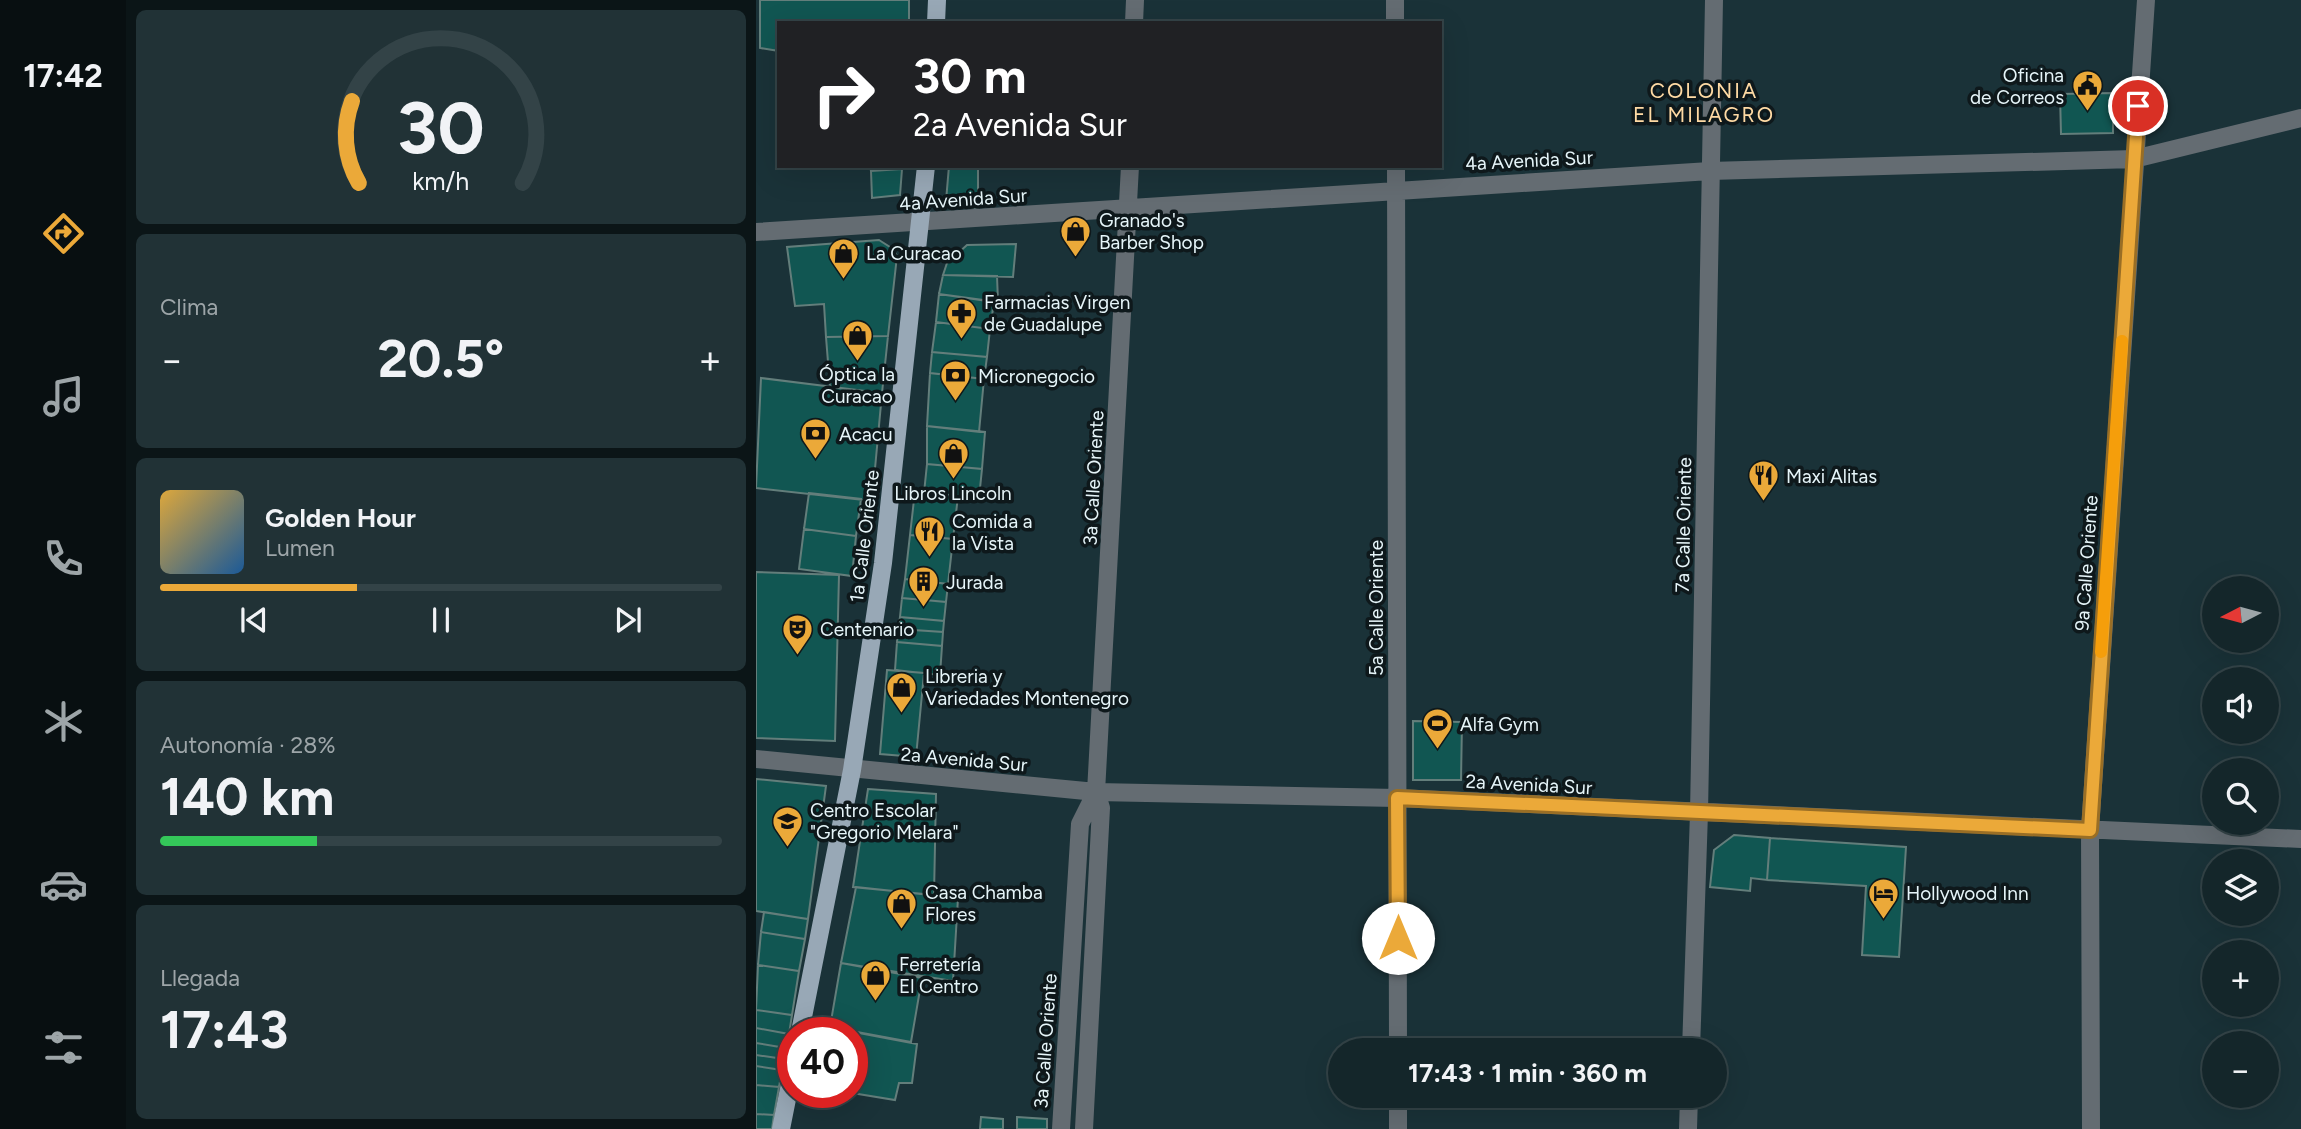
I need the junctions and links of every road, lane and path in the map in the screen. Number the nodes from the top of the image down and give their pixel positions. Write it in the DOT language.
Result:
graph roads {
  1 [pos="937,0"];
  2 [pos="1135,0"];
  3 [pos="1395,0"];
  4 [pos="1714,0"];
  5 [pos="2146,0"];
  6 [pos="936,21"];
  7 [pos="1135,21"];
  8 [pos="1395,21"];
  9 [pos="2301,118"];
  10 [pos="2134,159"];
  11 [pos="926,168"];
  12 [pos="1130,168"];
  13 [pos="1396,168"];
  14 [pos="1710,171"];
  15 [pos="1396,190"];
  16 [pos="1129,210"];
  17 [pos="922,223"];
  18 [pos="756,232"];
  19 [pos="756,759"];
  20 [pos="852,770"];
  21 [pos="1096,792"];
  22 [pos="1397,798"];
  23 [pos="1699,813"];
  24 [pos="2090,830"];
  25 [pos="2301,839"];
  26 [pos="803,1017"];
  27 [pos="1398,1038"];
  28 [pos="1690,1038"];
  29 [pos="785,1108"];
  30 [pos="1398,1108"];
  31 [pos="1689,1108"];
  32 [pos="781,1129"];
  33 [pos="1061,1129"];
  34 [pos="1084,1129"];
  35 [pos="1398,1129"];
  36 [pos="1688,1129"];
  37 [pos="2091,1129"];
  1 -- 6 [label="main road"];
  2 -- 7 [label="street"];
  3 -- 8 [label="street"];
  4 -- 14 [label="street, 7a Calle Oriente"];
  5 -- 10 [label="street, 9a Calle Oriente"];
  9 -- 10 [label="street, 4a Avenida Sur"];
  10 -- 14 [label="street, 4a Avenida Sur"];
  10 -- 24 [label="street, 9a Calle Oriente"];
  11 -- 17 [label="main road, 1a Calle Oriente"];
  12 -- 16 [label="street, 3a Calle Oriente"];
  13 -- 15 [label="street, 5a Calle Oriente"];
  14 -- 15 [label="street, 4a Avenida Sur"];
  14 -- 23 [label="street, 7a Calle Oriente"];
  15 -- 16 [label="street, 4a Avenida Sur"];
  15 -- 22 [label="street, 5a Calle Oriente"];
  16 -- 17 [label="street, 4a Avenida Sur"];
  16 -- 21 [label="street, 3a Calle Oriente"];
  17 -- 18 [label="street, 4a Avenida Sur"];
  17 -- 20 [label="main road, 1a Calle Oriente"];
  19 -- 20 [label="street, 2a Avenida Sur"];
  20 -- 21 [label="street, 2a Avenida Sur"];
  20 -- 26 [label="main road, 1a Calle Oriente"];
  21 -- 22 [label="street, 2a Avenida Sur"];
  21 -- 33 [label="street, 3a Calle Oriente"];
  21 -- 34 [label="street, 3a Calle Oriente"];
  22 -- 23 [label="street, 2a Avenida Sur"];
  22 -- 27 [label="street, 5a Calle Oriente"];
  23 -- 24 [label="street, 2a Avenida Sur"];
  23 -- 28 [label="street, 7a Calle Oriente"];
  24 -- 25 [label="street, 2a Avenida Sur"];
  24 -- 37 [label="street, 9a Calle Oriente"];
  29 -- 32 [label="main road"];
  30 -- 35 [label="street"];
  31 -- 36 [label="street"];
}
